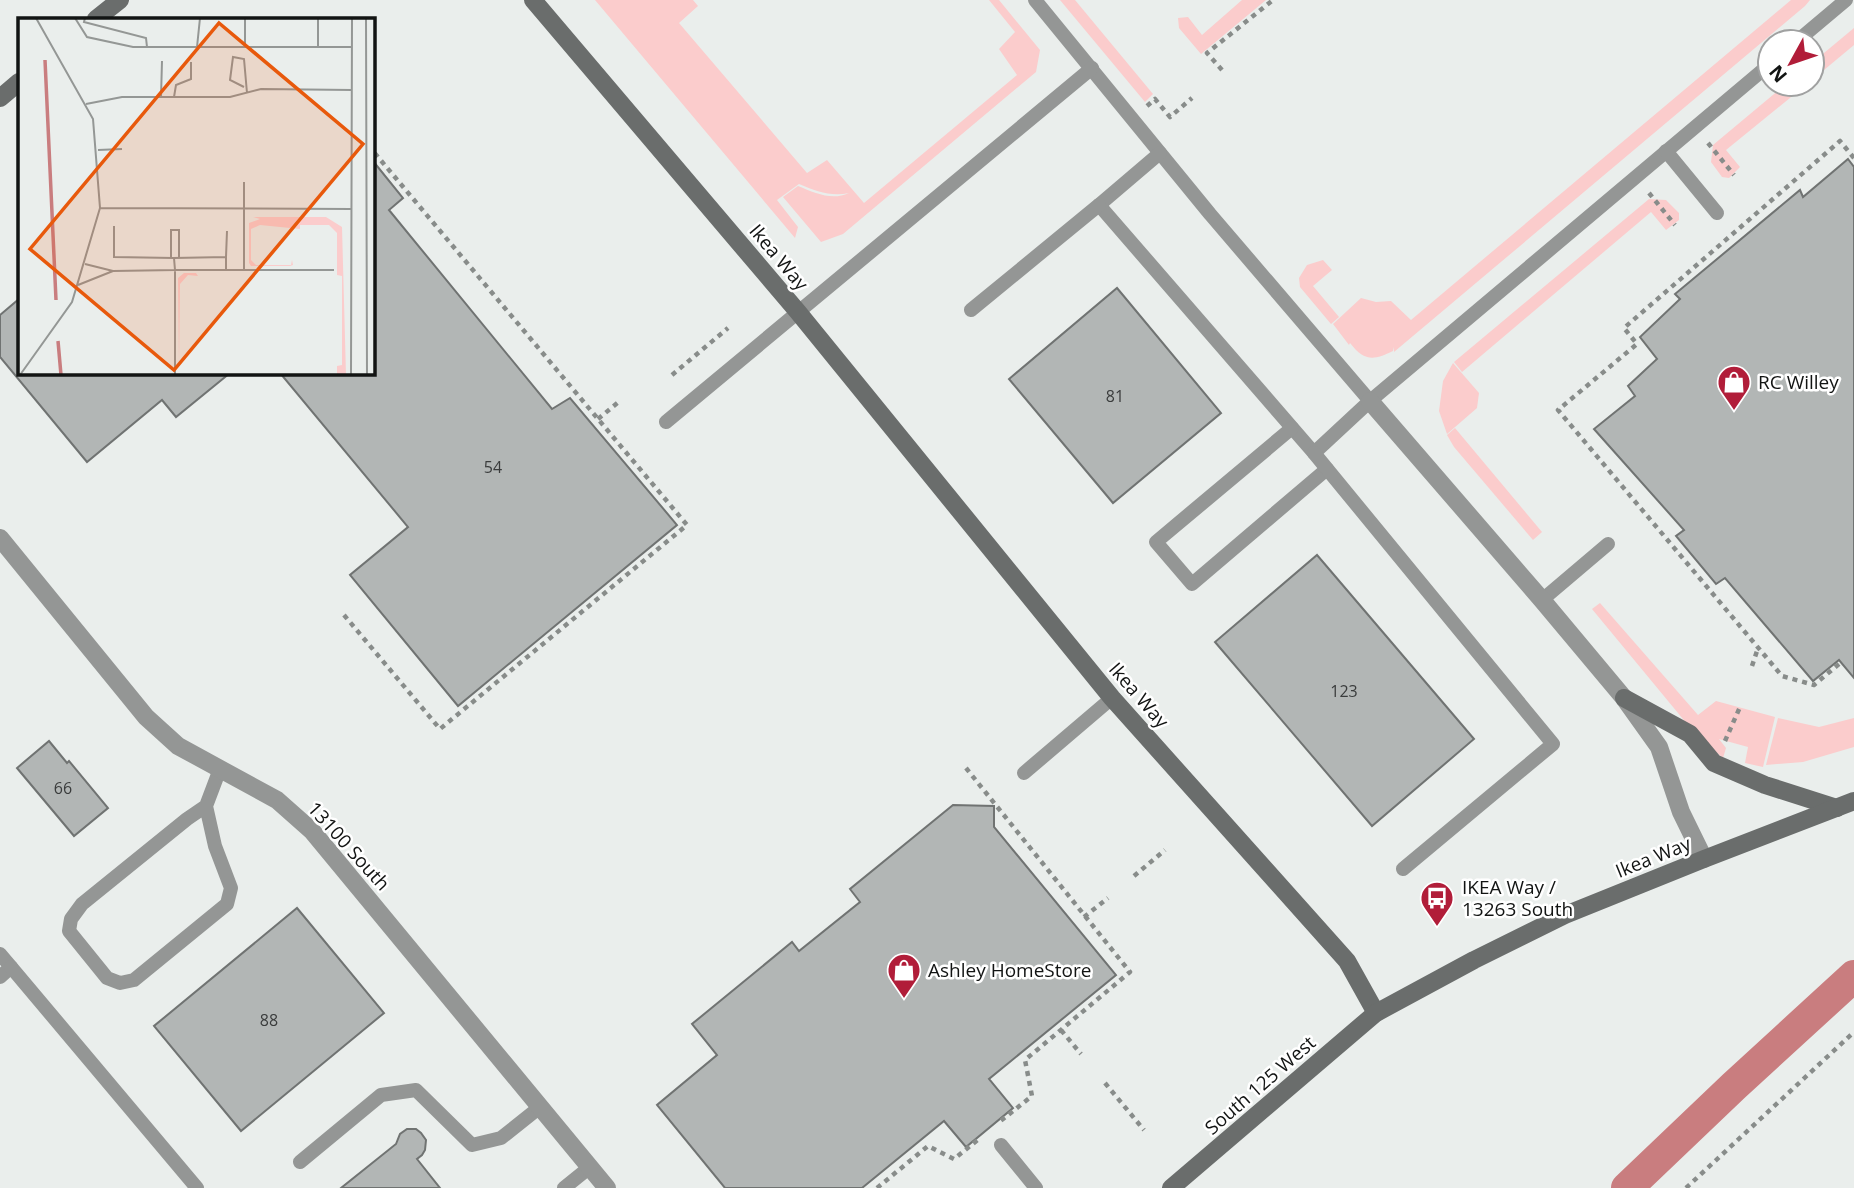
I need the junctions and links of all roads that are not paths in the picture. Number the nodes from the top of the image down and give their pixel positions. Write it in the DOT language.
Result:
graph roads {
  1 [pos="120,0"];
  2 [pos="533,0"];
  3 [pos="1035,0"];
  4 [pos="1846,0"];
  5 [pos="97,18"];
  6 [pos="1813,28"];
  7 [pos="1092,68"];
  8 [pos="1756,76"];
  9 [pos="18,83"];
  10 [pos="0,98"];
  11 [pos="1666,151"];
  12 [pos="1160,153"];
  13 [pos="1099,205"];
  14 [pos="1717,213"];
  15 [pos="971,310"];
  16 [pos="797,312"];
  17 [pos="1370,401"];
  18 [pos="666,422"];
  19 [pos="1292,428"];
  20 [pos="1314,453"];
  21 [pos="1327,469"];
  22 [pos="0,538"];
  23 [pos="1608,544"];
  24 [pos="1542,600"];
  25 [pos="1112,698"];
  26 [pos="1624,698"];
  27 [pos="220,769"];
  28 [pos="1024,773"];
  29 [pos="1854,801"];
  30 [pos="206,806"];
  31 [pos="1837,808"];
  32 [pos="1704,859"];
  33 [pos="1403,869"];
  34 [pos="0,954"];
  35 [pos="6,972"];
  36 [pos="1376,1013"];
  37 [pos="540,1107"];
  38 [pos="1001,1145"];
  39 [pos="300,1162"];
  40 [pos="590,1167"];
  41 [pos="197,1188"];
  42 [pos="564,1188"];
  43 [pos="607,1188"];
  44 [pos="1036,1188"];
  45 [pos="1171,1188"];
  1 -- 5 [label="street"];
  2 -- 16 [label="street, Ikea Way"];
  3 -- 7 [label="lane"];
  4 -- 6 [label="lane"];
  7 -- 12 [label="lane"];
  7 -- 16 [label="lane"];
  8 -- 11 [label="lane"];
  9 -- 10 [label="street"];
  11 -- 14 [label="lane"];
  11 -- 17 [label="lane"];
  12 -- 13 [label="lane"];
  12 -- 17 [label="lane"];
  13 -- 15 [label="lane"];
  13 -- 19 [label="lane"];
  16 -- 18 [label="lane"];
  16 -- 25 [label="street, Ikea Way"];
  17 -- 20 [label="lane"];
  17 -- 24 [label="street"];
  19 -- 20 [label="lane"];
  19 -- 21 [label="lane"];
  20 -- 21 [label="lane"];
  21 -- 33 [label="lane"];
  22 -- 27 [label="street, 13100 South"];
  23 -- 24 [label="lane"];
  24 -- 26 [label="street"];
  25 -- 28 [label="lane"];
  25 -- 36 [label="street, Ikea Way"];
  26 -- 31 [label="street"];
  26 -- 32 [label="street"];
  27 -- 30 [label="lane"];
  27 -- 37 [label="street, 13100 South"];
  29 -- 31 [label="street, Ikea Way"];
  30 -- 30 [label="lane"];
  31 -- 32 [label="street, Ikea Way"];
  32 -- 36 [label="street, Ikea Way"];
  34 -- 35 [label="lane"];
  35 -- 41 [label="lane"];
  36 -- 45 [label="street, South 125 West"];
  37 -- 39 [label="lane"];
  37 -- 40 [label="street, 13100 South"];
  38 -- 44 [label="lane"];
  40 -- 42 [label="lane"];
  40 -- 43 [label="street, 13100 South"];
}
